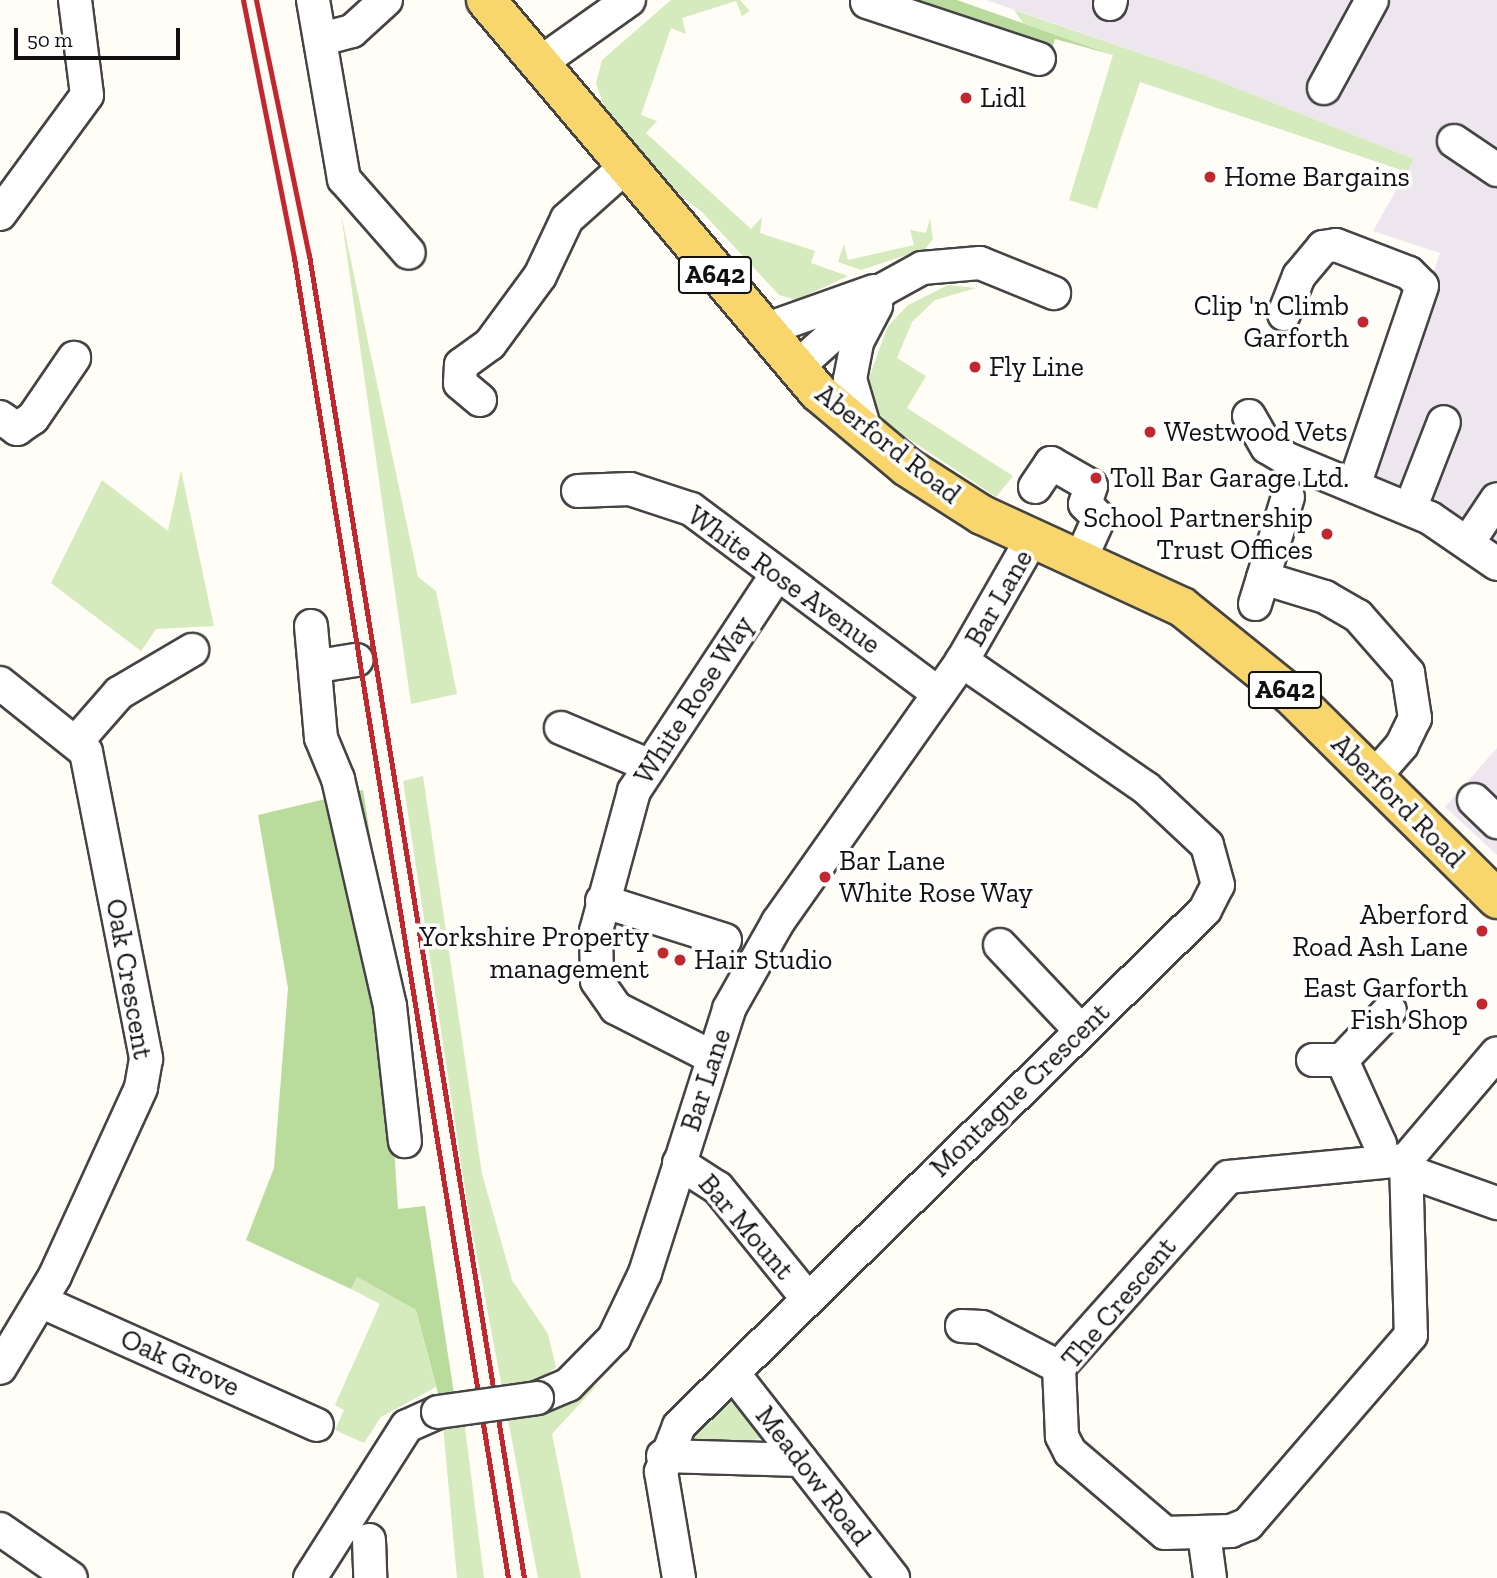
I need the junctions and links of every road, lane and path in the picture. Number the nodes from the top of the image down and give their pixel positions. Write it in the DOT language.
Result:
graph roads {
  1 [pos="75,0"];
  2 [pos="387,0"];
  3 [pos="486,0"];
  4 [pos="629,0"];
  5 [pos="1372,0"];
  6 [pos="867,2"];
  7 [pos="319,28"];
  8 [pos="1039,59"];
  9 [pos="540,64"];
  10 [pos="1324,88"];
  11 [pos="1454,141"];
  12 [pos="624,168"];
  13 [pos="1497,170"];
  14 [pos="0,214"];
  15 [pos="409,253"];
  16 [pos="884,289"];
  17 [pos="1054,293"];
  18 [pos="1284,314"];
  19 [pos="764,330"];
  20 [pos="74,358"];
  21 [pos="796,369"];
  22 [pos="480,400"];
  23 [pos="1249,416"];
  24 [pos="0,417"];
  25 [pos="1444,422"];
  26 [pos="866,433"];
  27 [pos="1360,488"];
  28 [pos="578,491"];
  29 [pos="1288,497"];
  30 [pos="1497,499"];
  31 [pos="1410,509"];
  32 [pos="1017,532"];
  33 [pos="1469,541"];
  34 [pos="1081,558"];
  35 [pos="1497,564"];
  36 [pos="777,574"];
  37 [pos="311,626"];
  38 [pos="192,650"];
  39 [pos="357,660"];
  40 [pos="962,661"];
  41 [pos="318,666"];
  42 [pos="0,683"];
  43 [pos="939,694"];
  44 [pos="561,728"];
  45 [pos="77,741"];
  46 [pos="648,765"];
  47 [pos="1374,777"];
  48 [pos="1474,800"];
  49 [pos="1497,822"];
  50 [pos="1497,899"];
  51 [pos="602,901"];
  52 [pos="725,940"];
  53 [pos="1000,945"];
  54 [pos="1390,1010"];
  55 [pos="1081,1031"];
  56 [pos="1497,1053"];
  57 [pos="712,1057"];
  58 [pos="405,1141"];
  59 [pos="679,1163"];
  60 [pos="1398,1164"];
  61 [pos="1497,1203"];
  62 [pos="807,1298"];
  63 [pos="42,1302"];
  64 [pos="962,1326"];
  65 [pos="1059,1367"];
  66 [pos="0,1368"];
  67 [pos="733,1373"];
  68 [pos="317,1425"];
  69 [pos="663,1456"];
  70 [pos="801,1460"];
  71 [pos="0,1529"];
  72 [pos="1204,1534"];
  73 [pos="356,1537"];
  74 [pos="68,1577"];
  75 [pos="310,1578"];
  76 [pos="370,1578"];
  77 [pos="679,1578"];
  78 [pos="893,1578"];
  79 [pos="1210,1578"];
  1 -- 14 [label="street"];
  2 -- 7 [label="street"];
  3 -- 9 [label="main road, Aberford Road / A642"];
  4 -- 9 [label="street"];
  5 -- 10 [label="street"];
  6 -- 8 [label="street"];
  7 -- 15 [label="street"];
  9 -- 12 [label="main road, Aberford Road / A642"];
  11 -- 13 [label="street"];
  12 -- 19 [label="main road, Aberford Road / A642"];
  12 -- 22 [label="street"];
  16 -- 17 [label="street"];
  16 -- 19 [label="street"];
  16 -- 21 [label="street"];
  16 -- 26 [label="street"];
  18 -- 27 [label="street"];
  19 -- 21 [label="main road, Aberford Road / A642"];
  20 -- 24 [label="street"];
  21 -- 26 [label="main road, Aberford Road / A642"];
  23 -- 27 [label="street"];
  25 -- 31 [label="street"];
  26 -- 32 [label="main road, Aberford Road / A642"];
  27 -- 31 [label="street"];
  28 -- 36 [label="street, White Rose Avenue"];
  29 -- 47 [label="street"];
  30 -- 33 [label="street"];
  31 -- 33 [label="street"];
  32 -- 34 [label="main road, Aberford Road / A642"];
  32 -- 34 [label="street, Bar Lane"];
  32 -- 40 [label="street, Bar Lane"];
  33 -- 35 [label="street"];
  34 -- 47 [label="main road, Aberford Road / A642"];
  36 -- 43 [label="street, White Rose Avenue"];
  36 -- 46 [label="street, White Rose Way"];
  37 -- 41 [label="street"];
  38 -- 45 [label="street"];
  39 -- 41 [label="street"];
  40 -- 43 [label="street, Bar Lane"];
  40 -- 55 [label="street, Montague Crescent"];
  41 -- 58 [label="street"];
  42 -- 45 [label="street, Oak Crescent"];
  43 -- 57 [label="street, Bar Lane"];
  44 -- 46 [label="street"];
  45 -- 63 [label="street, Oak Crescent"];
  46 -- 51 [label="street, White Rose Way"];
  47 -- 50 [label="main road, Aberford Road / A642"];
  48 -- 49 [label="street"];
  51 -- 52 [label="street"];
  51 -- 57 [label="street, White Rose Way"];
  53 -- 55 [label="street"];
  54 -- 60 [label="street"];
  55 -- 62 [label="street, Montague Crescent"];
  56 -- 60 [label="street"];
  57 -- 59 [label="street, Bar Lane"];
  59 -- 62 [label="street, Bar Mount"];
  59 -- 73 [label="street, Bar Lane, bridge"];
  60 -- 61 [label="street"];
  60 -- 65 [label="street, The Crescent"];
  60 -- 72 [label="street, The Crescent"];
  62 -- 67 [label="street, Montague Crescent"];
  63 -- 66 [label="street, Oak Crescent"];
  63 -- 68 [label="street, Oak Grove"];
  64 -- 65 [label="street"];
  65 -- 72 [label="street, The Crescent"];
  67 -- 69 [label="street, Montague Crescent"];
  67 -- 70 [label="street, Meadow Road"];
  69 -- 70 [label="street"];
  69 -- 77 [label="street, Montague Crescent"];
  70 -- 78 [label="street, Meadow Road"];
  71 -- 74 [label="street"];
  72 -- 79 [label="street"];
  73 -- 75 [label="street, Bar Lane"];
  73 -- 76 [label="street"];
}
